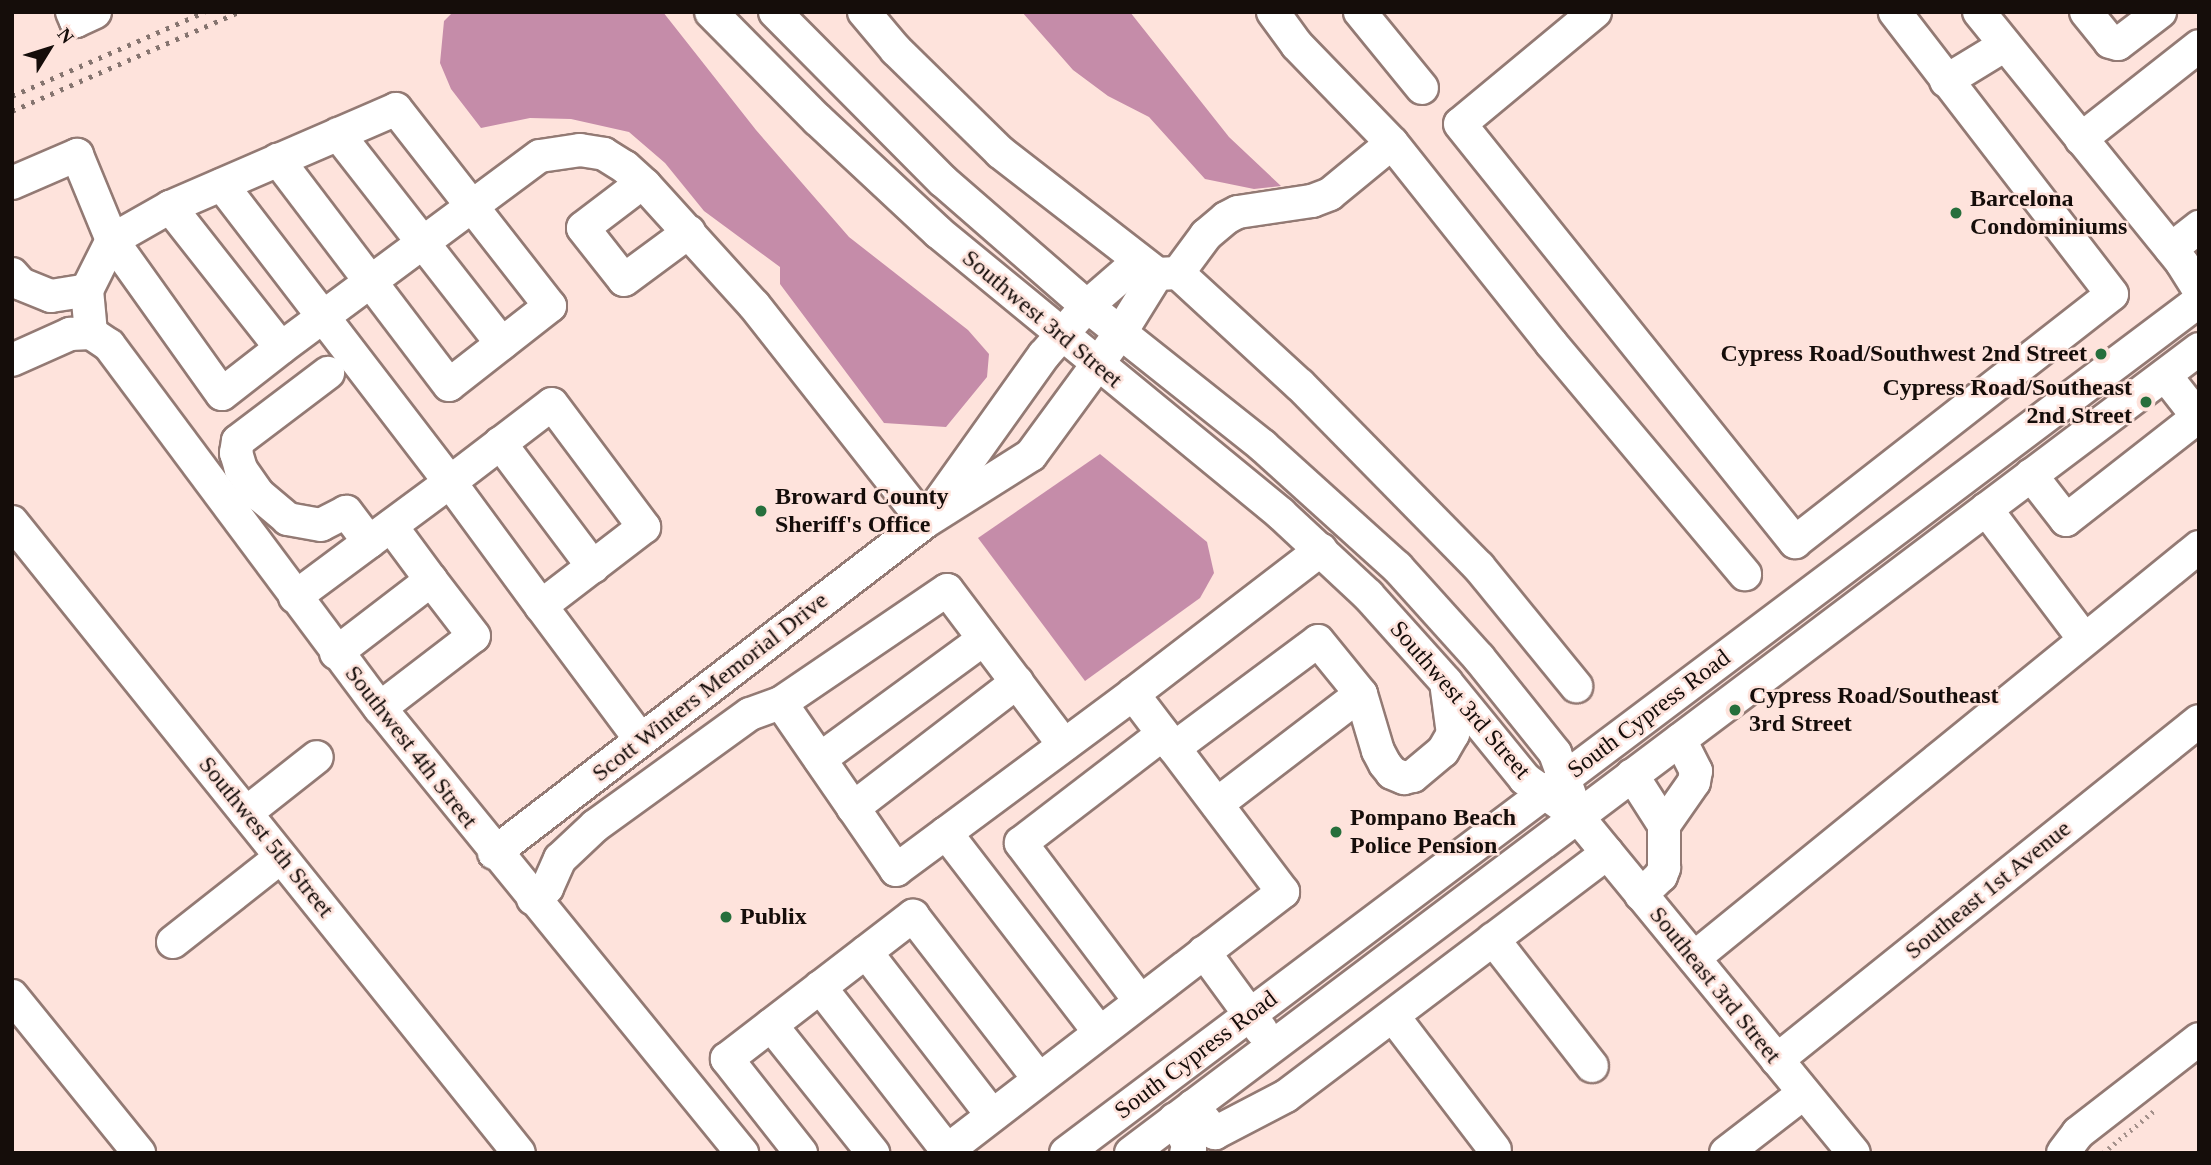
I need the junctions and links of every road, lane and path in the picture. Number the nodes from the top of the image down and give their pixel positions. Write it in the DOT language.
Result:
graph roads {
  1 [pos="72,12"];
  2 [pos="96,12"];
  3 [pos="711,12"];
  4 [pos="775,12"];
  5 [pos="864,12"];
  6 [pos="1273,12"];
  7 [pos="1360,12"];
  8 [pos="1595,12"];
  9 [pos="1895,12"];
  10 [pos="1979,12"];
  11 [pos="2086,12"];
  12 [pos="2160,12"];
  13 [pos="2005,45"];
  14 [pos="2199,46"];
  15 [pos="1946,81"];
  16 [pos="1422,88"];
  17 [pos="338,134"];
  18 [pos="2081,139"];
  19 [pos="1392,144"];
  20 [pos="278,160"];
  21 [pos="12,183"];
  22 [pos="642,183"];
  23 [pos="222,185"];
  24 [pos="170,207"];
  25 [pos="472,207"];
  26 [pos="2199,228"];
  27 [pos="689,232"];
  28 [pos="112,240"];
  29 [pos="423,243"];
  30 [pos="2172,249"];
  31 [pos="1158,269"];
  32 [pos="12,274"];
  33 [pos="370,283"];
  34 [pos="87,290"];
  35 [pos="2199,290"];
  36 [pos="2199,301"];
  37 [pos="1087,306"];
  38 [pos="323,317"];
  39 [pos="1121,332"];
  40 [pos="92,333"];
  41 [pos="1060,335"];
  42 [pos="502,344"];
  43 [pos="281,348"];
  44 [pos="2199,349"];
  45 [pos="12,360"];
  46 [pos="1096,365"];
  47 [pos="328,373"];
  48 [pos="2165,374"];
  49 [pos="2198,417"];
  50 [pos="500,443"];
  51 [pos="2031,475"];
  52 [pos="450,482"];
  53 [pos="1986,509"];
  54 [pos="12,522"];
  55 [pos="925,522"];
  56 [pos="380,534"];
  57 [pos="2199,547"];
  58 [pos="1321,550"];
  59 [pos="593,566"];
  60 [pos="1745,575"];
  61 [pos="431,580"];
  62 [pos="295,597"];
  63 [pos="541,606"];
  64 [pos="984,639"];
  65 [pos="2084,639"];
  66 [pos="336,653"];
  67 [pos="1017,682"];
  68 [pos="1446,682"];
  69 [pos="1576,686"];
  70 [pos="1133,694"];
  71 [pos="1361,694"];
  72 [pos="781,703"];
  73 [pos="380,708"];
  74 [pos="2199,721"];
  75 [pos="640,740"];
  76 [pos="1679,740"];
  77 [pos="1169,741"];
  78 [pos="1064,745"];
  79 [pos="317,757"];
  80 [pos="820,759"];
  81 [pos="1632,775"];
  82 [pos="1554,785"];
  83 [pos="989,801"];
  84 [pos="1217,804"];
  85 [pos="853,808"];
  86 [pos="246,813"];
  87 [pos="1577,816"];
  88 [pos="1664,825"];
  89 [pos="946,834"];
  90 [pos="1021,843"];
  91 [pos="494,852"];
  92 [pos="1607,853"];
  93 [pos="281,857"];
  94 [pos="896,870"];
  95 [pos="1641,895"];
  96 [pos="533,899"];
  97 [pos="913,916"];
  98 [pos="1493,939"];
  99 [pos="173,942"];
  100 [pos="1211,947"];
  101 [pos="866,951"];
  102 [pos="1694,958"];
  103 [pos="820,987"];
  104 [pos="12,996"];
  105 [pos="1140,1001"];
  106 [pos="1258,1009"];
  107 [pos="1392,1016"];
  108 [pos="771,1025"];
  109 [pos="1099,1032"];
  110 [pos="1282,1039"];
  111 [pos="2199,1039"];
  112 [pos="727,1059"];
  113 [pos="1777,1060"];
  114 [pos="1592,1066"];
  115 [pos="1038,1079"];
  116 [pos="689,1089"];
  117 [pos="1804,1093"];
  118 [pos="1184,1113"];
  119 [pos="992,1115"];
  120 [pos="1495,1150"];
  121 [pos="945,1152"];
  122 [pos="139,1153"];
  123 [pos="519,1153"];
  124 [pos="742,1153"];
  125 [pos="801,1153"];
  126 [pos="873,1153"];
  127 [pos="1066,1153"];
  128 [pos="1131,1153"];
  129 [pos="1186,1153"];
  130 [pos="1726,1153"];
  131 [pos="1854,1153"];
  132 [pos="2063,1153"];
  1 -- 2 [label="street"];
  3 -- 41 [label="street, Southwest 3rd Street"];
  4 -- 37 [label="street, Southwest 3rd Street"];
  5 -- 31 [label="street"];
  6 -- 19 [label="street"];
  7 -- 16 [label="street"];
  8 -- 15 [label="street"];
  9 -- 15 [label="street"];
  10 -- 13 [label="street"];
  11 -- 12 [label="street"];
  13 -- 15 [label="street"];
  13 -- 18 [label="street"];
  14 -- 18 [label="street"];
  17 -- 20 [label="street"];
  17 -- 25 [label="street"];
  17 -- 29 [label="street"];
  18 -- 30 [label="street"];
  19 -- 31 [label="street"];
  19 -- 60 [label="street"];
  20 -- 23 [label="street"];
  20 -- 33 [label="street"];
  21 -- 28 [label="street"];
  22 -- 25 [label="street"];
  22 -- 27 [label="street"];
  22 -- 27 [label="street"];
  23 -- 24 [label="street"];
  23 -- 38 [label="street"];
  24 -- 28 [label="street"];
  24 -- 43 [label="street"];
  25 -- 29 [label="street"];
  25 -- 42 [label="street"];
  26 -- 30 [label="street"];
  27 -- 55 [label="street"];
  28 -- 34 [label="street"];
  28 -- 43 [label="street"];
  29 -- 33 [label="street"];
  29 -- 42 [label="street"];
  30 -- 35 [label="street"];
  31 -- 37 [label="street, Scott Winters Memorial Drive"];
  31 -- 39 [label="street, Scott Winters Memorial Drive"];
  31 -- 69 [label="street"];
  32 -- 34 [label="street"];
  33 -- 38 [label="street"];
  33 -- 42 [label="street"];
  34 -- 40 [label="street"];
  36 -- 82 [label="street, South Cypress Road"];
  37 -- 39 [label="street, Southwest 3rd Street"];
  37 -- 41 [label="street, Scott Winters Memorial Drive"];
  38 -- 43 [label="street"];
  38 -- 52 [label="street"];
  39 -- 46 [label="street, Scott Winters Memorial Drive"];
  39 -- 82 [label="street, Southwest 3rd Street"];
  40 -- 45 [label="street"];
  40 -- 62 [label="street, Southwest 4th Street"];
  41 -- 46 [label="street, Southwest 3rd Street"];
  41 -- 55 [label="street, Scott Winters Memorial Drive"];
  44 -- 48 [label="street, South Cypress Road"];
  46 -- 55 [label="street, Scott Winters Memorial Drive"];
  46 -- 58 [label="street, Southwest 3rd Street"];
  47 -- 56 [label="street"];
  48 -- 49 [label="street"];
  48 -- 51 [label="street, South Cypress Road"];
  49 -- 51 [label="street"];
  50 -- 52 [label="street"];
  50 -- 59 [label="street"];
  50 -- 59 [label="street"];
  51 -- 53 [label="street, South Cypress Road"];
  52 -- 56 [label="street"];
  52 -- 63 [label="street"];
  53 -- 65 [label="street"];
  53 -- 76 [label="street, South Cypress Road"];
  54 -- 86 [label="street, Southwest 5th Street"];
  55 -- 75 [label="street, Scott Winters Memorial Drive"];
  56 -- 61 [label="street"];
  56 -- 62 [label="street"];
  57 -- 65 [label="street"];
  58 -- 68 [label="street, Southwest 3rd Street"];
  58 -- 70 [label="street"];
  59 -- 63 [label="street"];
  61 -- 66 [label="street"];
  61 -- 73 [label="street"];
  62 -- 66 [label="street, Southwest 4th Street"];
  63 -- 75 [label="street"];
  64 -- 67 [label="street"];
  64 -- 72 [label="street"];
  64 -- 80 [label="street"];
  65 -- 102 [label="street"];
  66 -- 73 [label="street, Southwest 4th Street"];
  67 -- 78 [label="street"];
  67 -- 85 [label="street"];
  68 -- 71 [label="street"];
  68 -- 82 [label="street, Southwest 3rd Street"];
  70 -- 77 [label="street"];
  70 -- 78 [label="street"];
  71 -- 77 [label="street"];
  71 -- 84 [label="street"];
  72 -- 80 [label="street"];
  72 -- 96 [label="street"];
  73 -- 91 [label="street, Southwest 4th Street"];
  74 -- 113 [label="street, Southeast 1st Avenue"];
  75 -- 91 [label="street, Scott Winters Memorial Drive"];
  76 -- 81 [label="street, South Cypress Road"];
  76 -- 88 [label="street"];
  77 -- 84 [label="street"];
  77 -- 90 [label="street"];
  78 -- 83 [label="street"];
  79 -- 86 [label="street"];
  80 -- 85 [label="street"];
  81 -- 87 [label="street, South Cypress Road"];
  81 -- 88 [label="street"];
  82 -- 87 [label="street, Southwest 3rd Street"];
  82 -- 106 [label="street, South Cypress Road"];
  83 -- 89 [label="street"];
  83 -- 90 [label="street"];
  84 -- 100 [label="street"];
  85 -- 94 [label="street"];
  86 -- 93 [label="street, Southwest 5th Street"];
  87 -- 92 [label="street, Southeast 3rd Street"];
  87 -- 110 [label="street, South Cypress Road"];
  88 -- 95 [label="street"];
  89 -- 94 [label="street"];
  89 -- 109 [label="street"];
  90 -- 105 [label="street"];
  91 -- 96 [label="street, Southwest 4th Street"];
  92 -- 95 [label="street, Southeast 3rd Street"];
  92 -- 98 [label="street"];
  93 -- 99 [label="street"];
  93 -- 123 [label="street, Southwest 5th Street"];
  94 -- 97 [label="street"];
  95 -- 102 [label="street, Southeast 3rd Street"];
  96 -- 116 [label="street, Southwest 4th Street"];
  97 -- 101 [label="street"];
  97 -- 115 [label="street"];
  98 -- 107 [label="street"];
  98 -- 114 [label="street"];
  100 -- 105 [label="street"];
  100 -- 106 [label="street"];
  101 -- 103 [label="street"];
  101 -- 119 [label="street"];
  102 -- 113 [label="street, Southeast 3rd Street"];
  103 -- 108 [label="street"];
  103 -- 121 [label="street"];
  104 -- 122 [label="street"];
  105 -- 109 [label="street"];
  106 -- 110 [label="street"];
  106 -- 127 [label="street, South Cypress Road"];
  107 -- 118 [label="street"];
  107 -- 120 [label="street"];
  108 -- 112 [label="street"];
  108 -- 126 [label="street"];
  109 -- 115 [label="street"];
  110 -- 118 [label="street, South Cypress Road"];
  111 -- 132 [label="street"];
  112 -- 116 [label="street"];
  112 -- 125 [label="street"];
  113 -- 117 [label="street, Southeast 3rd Street"];
  115 -- 119 [label="street"];
  116 -- 124 [label="street, Southwest 4th Street"];
  117 -- 130 [label="street"];
  117 -- 131 [label="street, Southeast 3rd Street"];
  118 -- 128 [label="street, South Cypress Road"];
  118 -- 129 [label="street"];
  119 -- 121 [label="street"];
}
